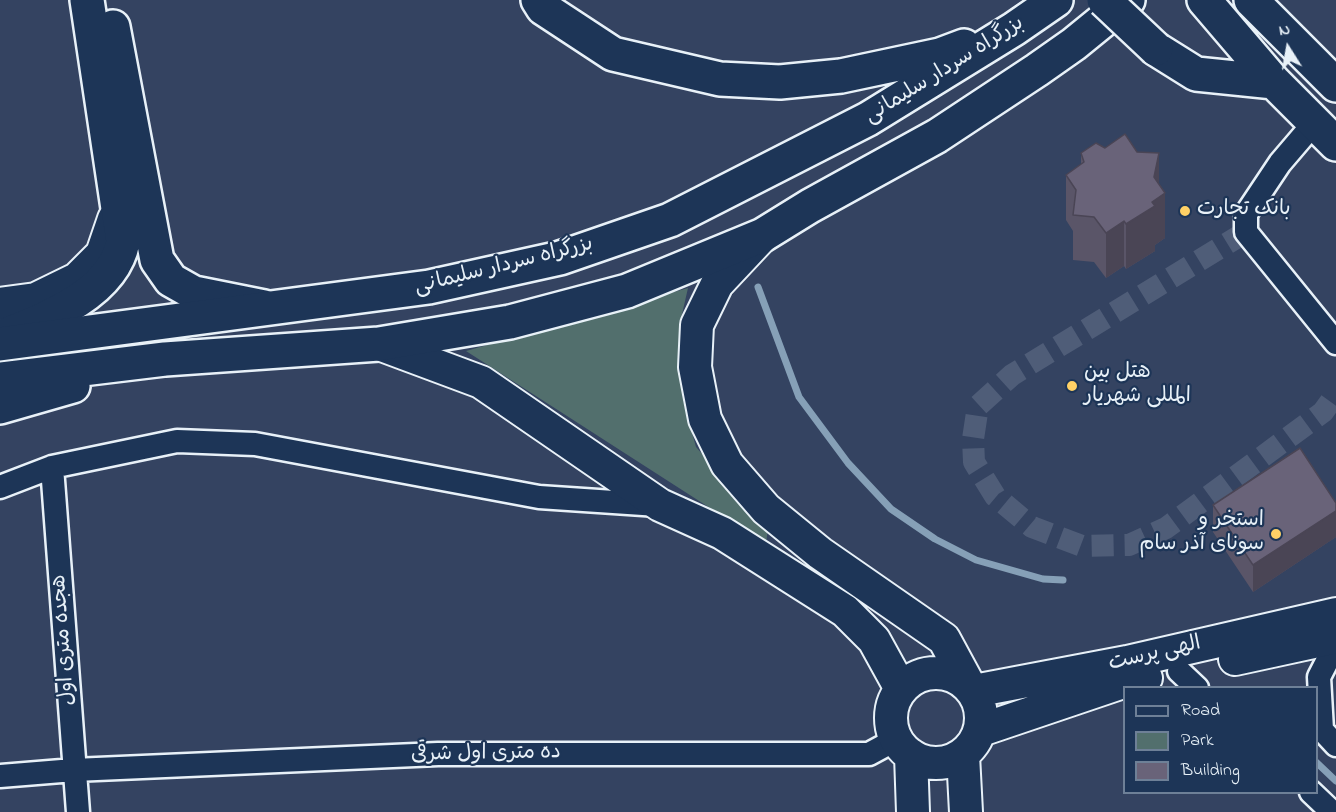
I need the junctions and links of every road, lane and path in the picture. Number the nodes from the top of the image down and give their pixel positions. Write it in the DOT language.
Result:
graph roads {
  1 [pos="87,0"];
  2 [pos="107,0"];
  3 [pos="538,0"];
  4 [pos="1056,0"];
  5 [pos="1104,0"];
  6 [pos="1128,0"];
  7 [pos="1251,0"];
  8 [pos="1206,2"];
  9 [pos="1014,29"];
  10 [pos="1274,82"];
  11 [pos="1336,85"];
  12 [pos="1325,133"];
  13 [pos="118,207"];
  14 [pos="764,235"];
  15 [pos="0,304"];
  16 [pos="274,309"];
  17 [pos="0,337"];
  18 [pos="1336,343"];
  19 [pos="0,344"];
  20 [pos="379,344"];
  21 [pos="165,359"];
  22 [pos="0,379"];
  23 [pos="0,407"];
  24 [pos="52,467"];
  25 [pos="0,487"];
  26 [pos="660,505"];
  27 [pos="1336,614"];
  28 [pos="1336,637"];
  29 [pos="1336,644"];
  30 [pos="1188,679"];
  31 [pos="901,689"];
  32 [pos="972,689"];
  33 [pos="972,742"];
  34 [pos="1336,746"];
  35 [pos="903,747"];
  36 [pos="74,770"];
  37 [pos="0,776"];
  38 [pos="1313,794"];
  39 [pos="78,812"];
  40 [pos="913,812"];
  41 [pos="966,812"];
  42 [pos="1332,812"];
  1 -- 13 [label="main road"];
  2 -- 16 [label="main road"];
  3 -- 9 [label="main road"];
  4 -- 9 [label="main road, بزرگراه سردار سلیمانی"];
  5 -- 10 [label="main road, bridge"];
  6 -- 14 [label="main road"];
  7 -- 11 [label="main road"];
  8 -- 10 [label="main road"];
  9 -- 16 [label="main road, بزرگراه سردار سلیمانی"];
  10 -- 12 [label="main road"];
  12 -- 18 [label="street"];
  13 -- 15 [label="main road"];
  13 -- 17 [label="main road"];
  14 -- 20 [label="main road"];
  14 -- 32 [label="main road"];
  16 -- 19 [label="main road, بزرگراه سردار سلیمانی"];
  20 -- 21 [label="main road"];
  20 -- 26 [label="main road"];
  21 -- 22 [label="main road"];
  21 -- 23 [label="main road"];
  24 -- 25 [label="street"];
  24 -- 26 [label="street"];
  24 -- 36 [label="street, هجده متری اول"];
  26 -- 31 [label="main road"];
  27 -- 32 [label="main road, الهی پرست"];
  28 -- 30 [label="main road, الهی پرست"];
  29 -- 34 [label="street"];
  30 -- 33 [label="main road, الهی پرست"];
  31 -- 32 [label="main road"];
  31 -- 35 [label="main road"];
  32 -- 33 [label="main road"];
  33 -- 35 [label="main road"];
  33 -- 41 [label="main road"];
  35 -- 36 [label="street, ده متری اول شرقی"];
  35 -- 40 [label="main road"];
  36 -- 37 [label="street, ده متری اول شرقی"];
  36 -- 39 [label="street, هجده متری اول"];
  38 -- 42 [label="street"];
}
